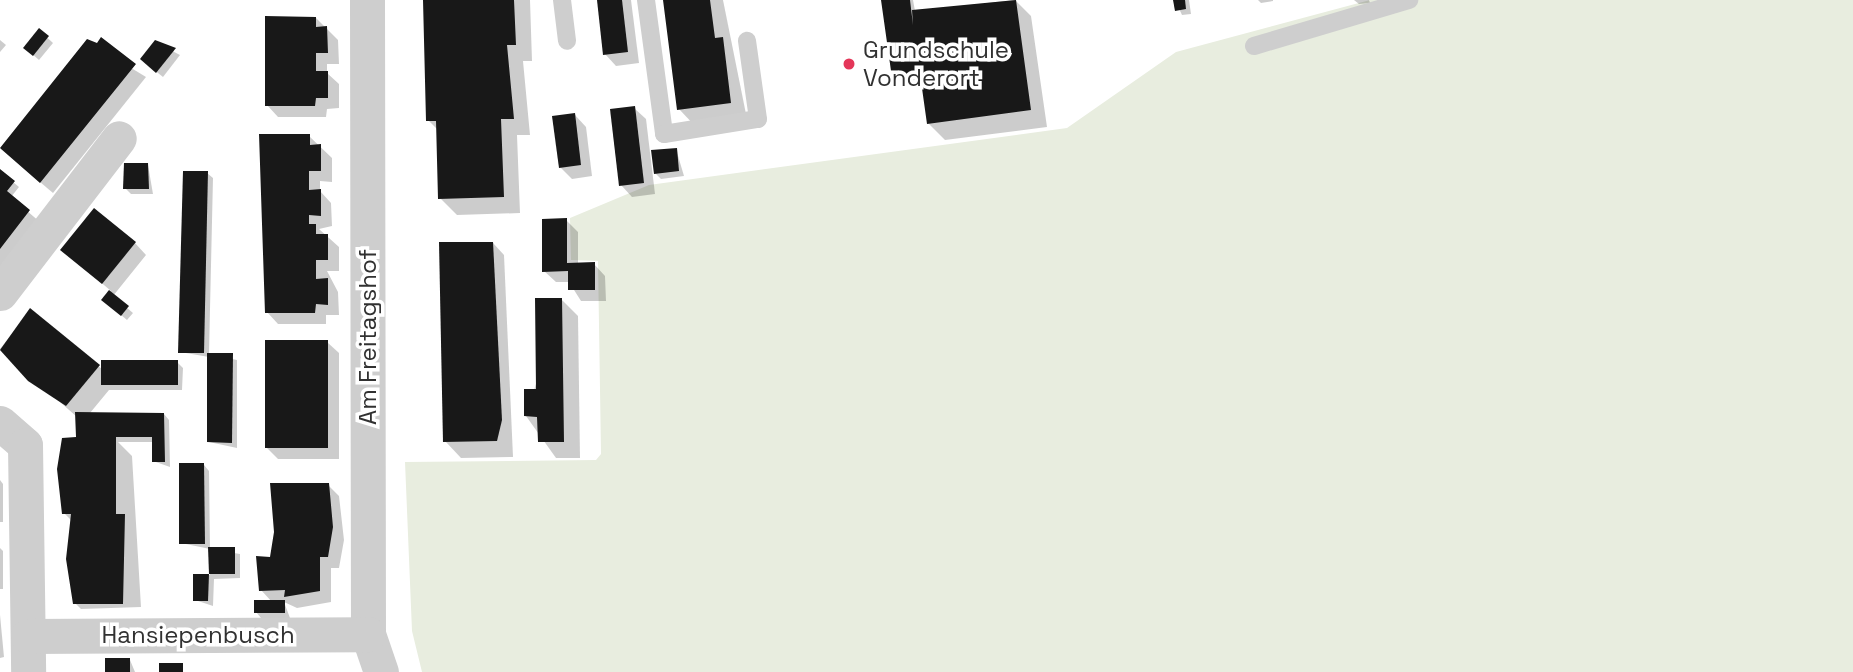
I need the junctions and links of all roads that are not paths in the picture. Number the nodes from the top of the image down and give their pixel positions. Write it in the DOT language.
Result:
graph roads {
  1 [pos="367,0"];
  2 [pos="562,0"];
  3 [pos="646,0"];
  4 [pos="1409,0"];
  5 [pos="567,41"];
  6 [pos="747,41"];
  7 [pos="1254,46"];
  8 [pos="119,138"];
  9 [pos="0,293"];
  10 [pos="0,423"];
  11 [pos="368,634"];
  12 [pos="28,636"];
  13 [pos="27,672"];
  14 [pos="381,672"];
  1 -- 11 [label="street, Am Freitagshof"];
  2 -- 5 [label="lane"];
  3 -- 6 [label="lane"];
  4 -- 7 [label="lane"];
  8 -- 9 [label="street"];
  10 -- 12 [label="street"];
  11 -- 12 [label="street, Hansiepenbusch"];
  11 -- 14 [label="street, Am Freitagshof"];
  12 -- 13 [label="street"];
}
